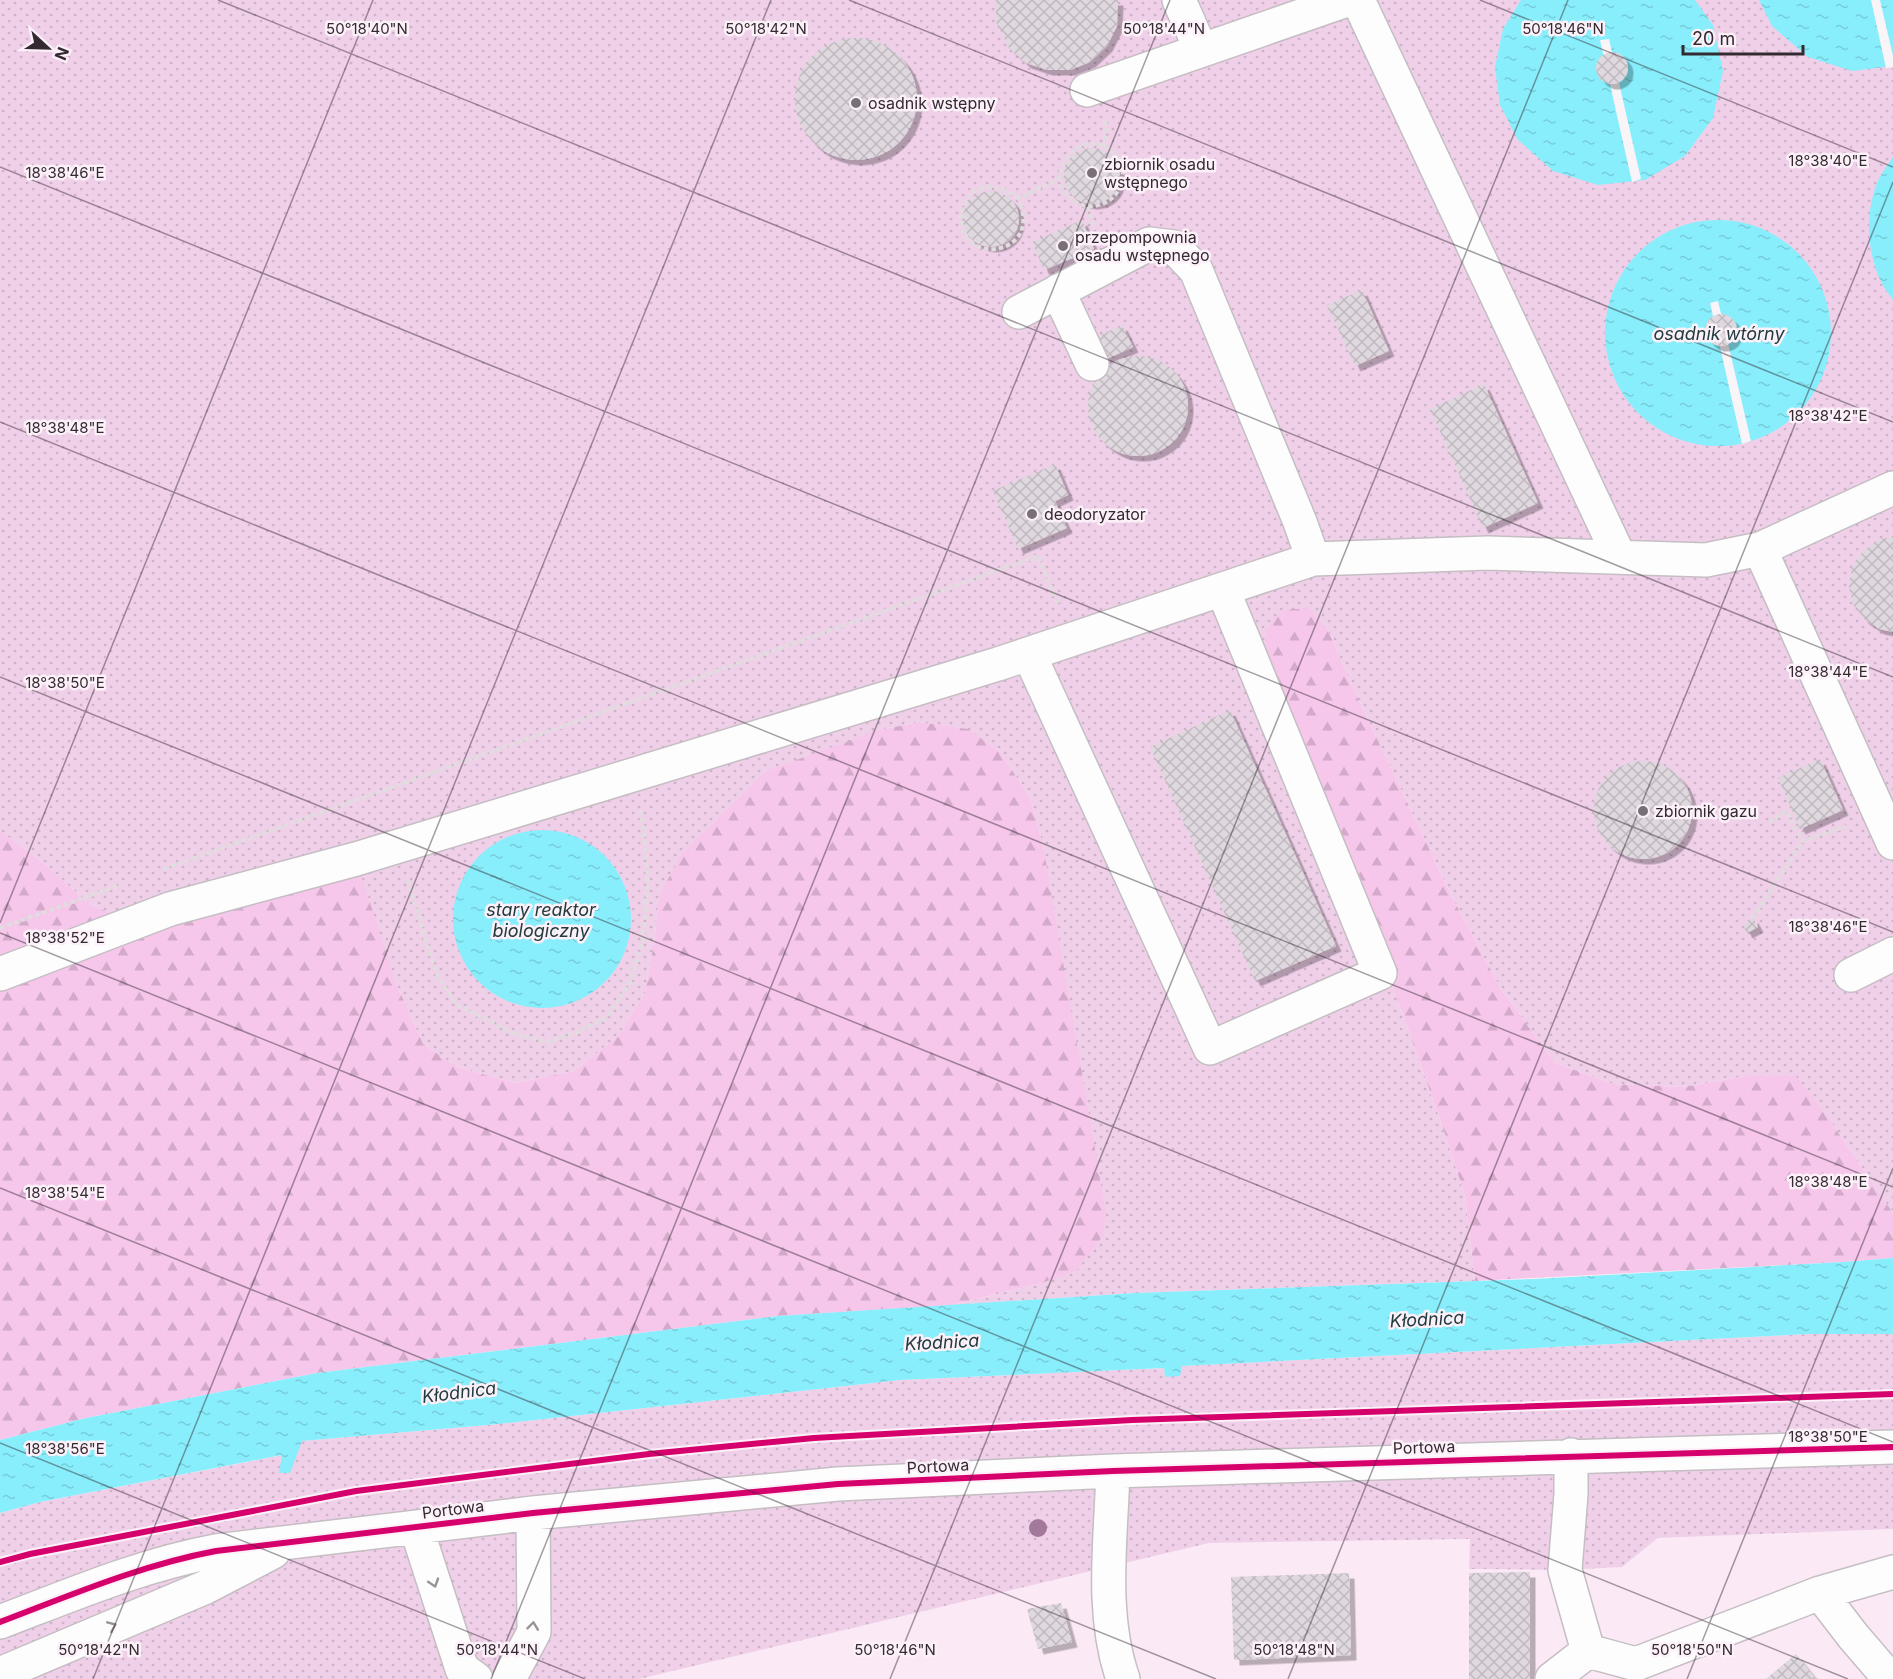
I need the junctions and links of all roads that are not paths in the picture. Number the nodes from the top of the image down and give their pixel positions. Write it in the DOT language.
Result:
graph roads {
  1 [pos="1179,0"];
  2 [pos="1347,0"];
  3 [pos="1358,0"];
  4 [pos="1200,50"];
  5 [pos="1087,90"];
  6 [pos="1058,291"];
  7 [pos="1019,312"];
  8 [pos="1092,364"];
  9 [pos="1893,488"];
  10 [pos="1760,549"];
  11 [pos="1619,556"];
  12 [pos="1312,559"];
  13 [pos="1223,590"];
  14 [pos="1029,654"];
  15 [pos="1893,843"];
  16 [pos="1893,954"];
  17 [pos="0,974"];
  18 [pos="1851,975"];
  19 [pos="1893,1447"];
  20 [pos="1571,1455"];
  21 [pos="1113,1471"];
  22 [pos="533,1513"];
  23 [pos="416,1527"];
  24 [pos="288,1544"];
  25 [pos="1893,1572"];
  26 [pos="1820,1593"];
  27 [pos="0,1622"];
  28 [pos="1588,1651"];
  29 [pos="1643,1671"];
  30 [pos="0,1674"];
  31 [pos="476,1679"];
  32 [pos="509,1679"];
  33 [pos="1123,1679"];
  34 [pos="1552,1679"];
  35 [pos="1890,1679"];
  1 -- 4 [label="street"];
  2 -- 4 [label="street"];
  3 -- 11 [label="street"];
  4 -- 5 [label="street"];
  6 -- 7 [label="street"];
  6 -- 8 [label="street"];
  6 -- 12 [label="street"];
  9 -- 10 [label="street"];
  10 -- 11 [label="street"];
  10 -- 15 [label="street"];
  11 -- 12 [label="street"];
  12 -- 13 [label="street"];
  13 -- 14 [label="street"];
  13 -- 14 [label="street"];
  14 -- 17 [label="street"];
  16 -- 18 [label="street"];
  19 -- 20 [label="street, Portowa"];
  20 -- 21 [label="street, Portowa"];
  20 -- 28 [label="street"];
  21 -- 22 [label="street, Portowa"];
  21 -- 33 [label="street"];
  22 -- 23 [label="street, Portowa"];
  32 -- 22 [label="street, one-way"];
  23 -- 24 [label="street, Portowa"];
  23 -- 31 [label="street, one-way"];
  24 -- 27 [label="street, Portowa"];
  30 -- 24 [label="street, Portowa, one-way"];
  25 -- 26 [label="street"];
  26 -- 29 [label="street"];
  26 -- 35 [label="street"];
  28 -- 29 [label="street"];
  28 -- 34 [label="street"];
}
